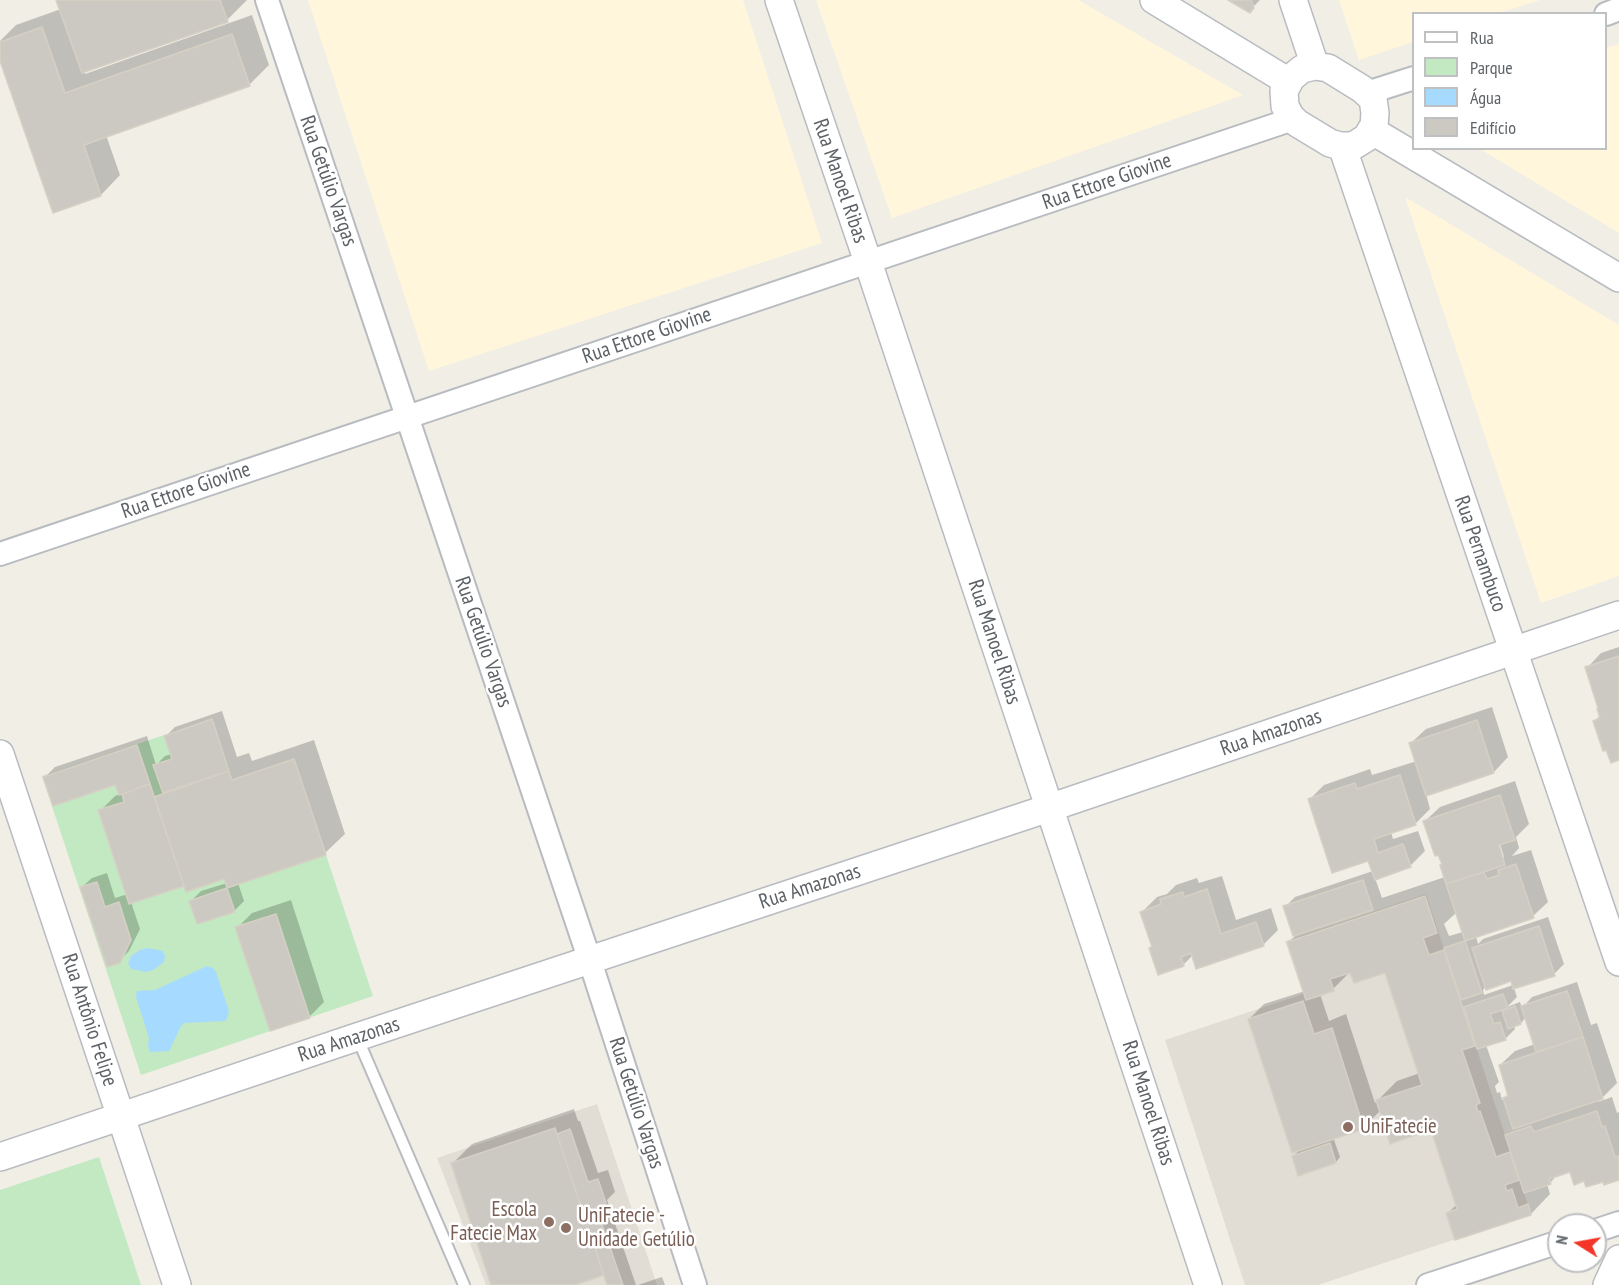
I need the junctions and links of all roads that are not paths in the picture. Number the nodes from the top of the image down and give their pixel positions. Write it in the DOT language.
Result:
graph roads {
  1 [pos="267,0"];
  2 [pos="779,0"];
  3 [pos="1154,0"];
  4 [pos="1293,0"];
  5 [pos="1315,66"];
  6 [pos="1412,78"];
  7 [pos="1289,82"];
  8 [pos="1367,93"];
  9 [pos="1293,119"];
  10 [pos="1371,130"];
  11 [pos="1342,146"];
  12 [pos="868,262"];
  13 [pos="1619,278"];
  14 [pos="407,417"];
  15 [pos="0,554"];
  16 [pos="1619,615"];
  17 [pos="1512,651"];
  18 [pos="0,754"];
  19 [pos="1049,808"];
  20 [pos="590,961"];
  21 [pos="1619,962"];
  22 [pos="357,1037"];
  23 [pos="121,1116"];
  24 [pos="0,1157"];
  25 [pos="1547,1246"];
  26 [pos="1619,1259"];
  27 [pos="177,1285"];
  28 [pos="464,1285"];
  29 [pos="695,1285"];
  30 [pos="1209,1285"];
  31 [pos="1428,1285"];
  32 [pos="1607,1285"];
  1 -- 14 [label="street, Rua Getúlio Vargas"];
  2 -- 12 [label="street, Rua Manoel Ribas"];
  3 -- 7 [label="street"];
  4 -- 5 [label="street"];
  5 -- 7 [label="street"];
  5 -- 8 [label="street"];
  6 -- 8 [label="street"];
  7 -- 9 [label="street"];
  8 -- 10 [label="street"];
  9 -- 11 [label="street"];
  9 -- 12 [label="street, Rua Ettore Giovine"];
  10 -- 11 [label="street"];
  10 -- 13 [label="street"];
  11 -- 17 [label="street, Rua Pernambuco"];
  12 -- 14 [label="street, Rua Ettore Giovine"];
  12 -- 19 [label="street, Rua Manoel Ribas"];
  14 -- 15 [label="street, Rua Ettore Giovine"];
  14 -- 20 [label="street, Rua Getúlio Vargas"];
  16 -- 17 [label="street, Rua Amazonas"];
  17 -- 19 [label="street, Rua Amazonas"];
  17 -- 21 [label="street, Rua Pernambuco"];
  18 -- 23 [label="street, Rua Antônio Felipe"];
  19 -- 20 [label="street, Rua Amazonas"];
  19 -- 30 [label="street, Rua Manoel Ribas"];
  20 -- 22 [label="street, Rua Amazonas"];
  20 -- 29 [label="street, Rua Getúlio Vargas"];
  22 -- 23 [label="street, Rua Amazonas"];
  22 -- 28 [label="lane"];
  23 -- 24 [label="street, Rua Amazonas"];
  23 -- 27 [label="street, Rua Antônio Felipe"];
  25 -- 31 [label="street"];
  26 -- 32 [label="street"];
}
